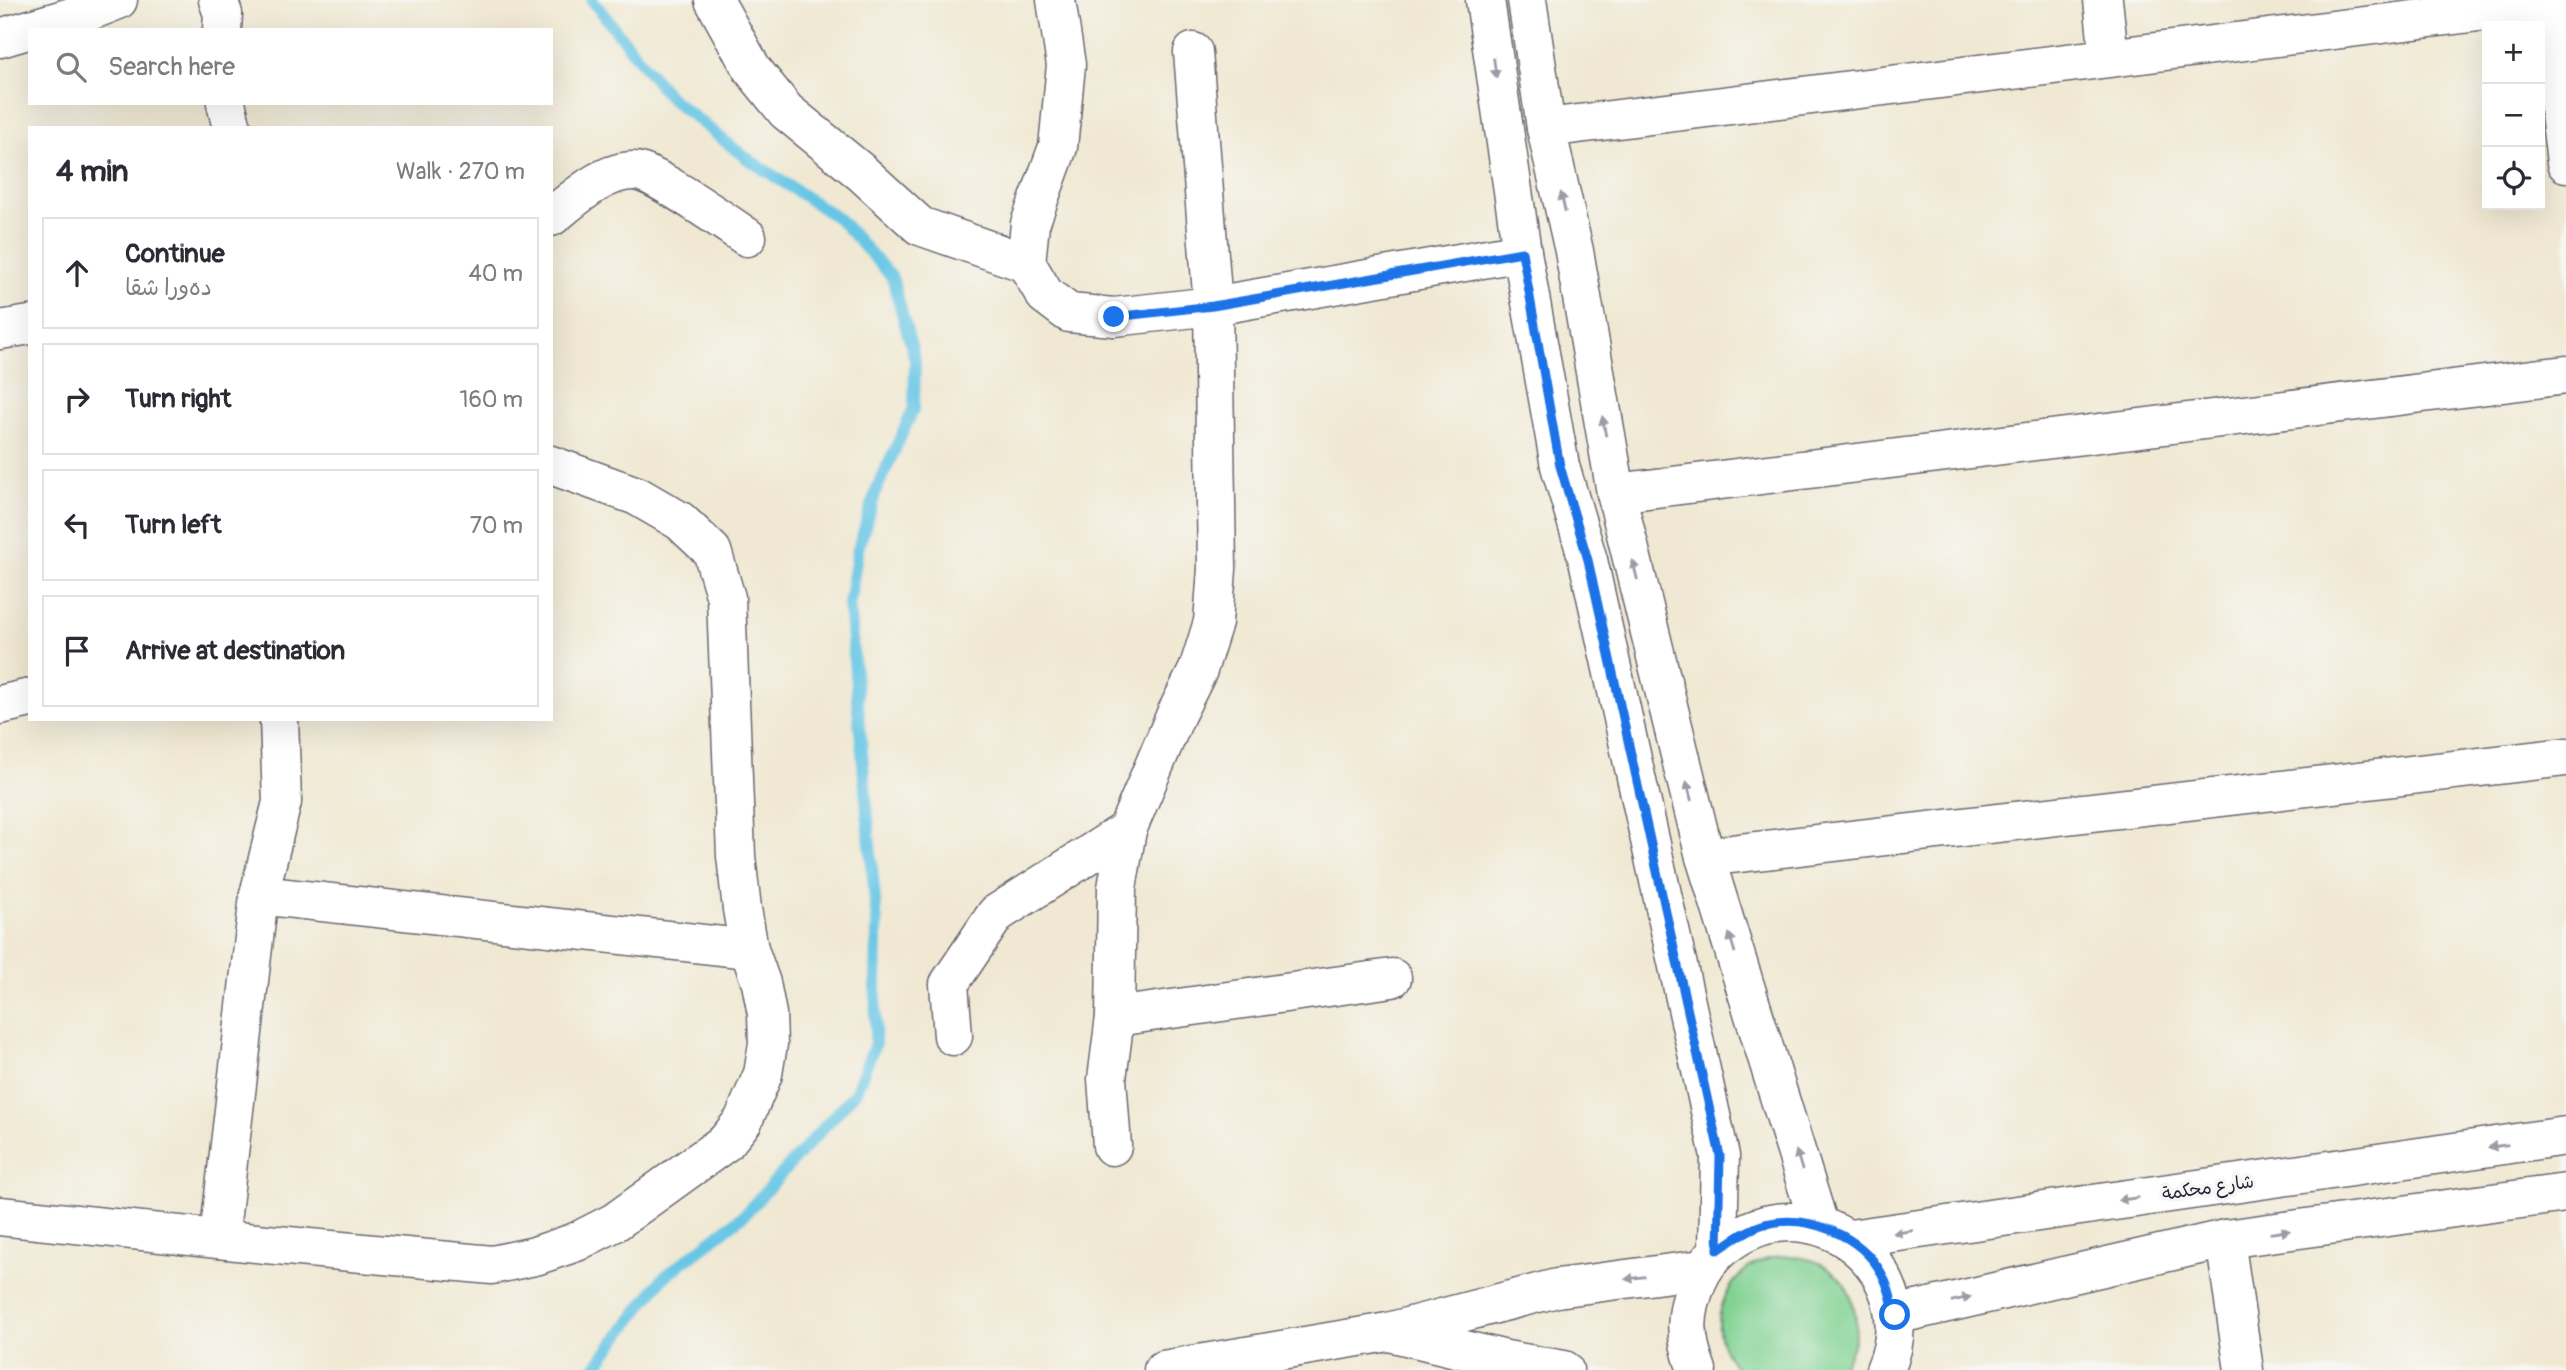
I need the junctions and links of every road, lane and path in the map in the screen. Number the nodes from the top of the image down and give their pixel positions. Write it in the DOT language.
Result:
graph roads {
  1 [pos="118,0"];
  2 [pos="219,0"];
  3 [pos="714,0"];
  4 [pos="1056,0"];
  5 [pos="1485,0"];
  6 [pos="1527,0"];
  7 [pos="2104,0"];
  8 [pos="2557,2"];
  9 [pos="2351,14"];
  10 [pos="34,28"];
  11 [pos="222,28"];
  12 [pos="28,30"];
  13 [pos="0,38"];
  14 [pos="1193,52"];
  15 [pos="2109,57"];
  16 [pos="226,105"];
  17 [pos="232,126"];
  18 [pos="1546,128"];
  19 [pos="2566,163"];
  20 [pos="553,216"];
  21 [pos="747,237"];
  22 [pos="1522,252"];
  23 [pos="1026,263"];
  24 [pos="1213,306"];
  25 [pos="28,325"];
  26 [pos="0,330"];
  27 [pos="2566,375"];
  28 [pos="553,466"];
  29 [pos="1616,493"];
  30 [pos="28,698"];
  31 [pos="0,705"];
  32 [pos="279,721"];
  33 [pos="2566,757"];
  34 [pos="1127,830"];
  35 [pos="1705,858"];
  36 [pos="259,895"];
  37 [pos="750,950"];
  38 [pos="1392,978"];
  39 [pos="1115,1017"];
  40 [pos="953,1036"];
  41 [pos="2566,1136"];
  42 [pos="1112,1146"];
  43 [pos="2566,1194"];
  44 [pos="0,1216"];
  45 [pos="1835,1232"];
  46 [pos="219,1239"];
  47 [pos="2225,1239"];
  48 [pos="1710,1260"];
  49 [pos="1895,1315"];
  50 [pos="1388,1332"];
  51 [pos="1163,1370"];
  52 [pos="1564,1370"];
  53 [pos="1697,1370"];
  54 [pos="1885,1370"];
  55 [pos="2244,1370"];
  1 -- 10 [label="street"];
  2 -- 11 [label="street"];
  3 -- 23 [label="street"];
  4 -- 23 [label="street"];
  5 -- 22 [label="street, one-way"];
  6 -- 18 [label="street"];
  7 -- 15 [label="street"];
  8 -- 9 [label="street"];
  8 -- 19 [label="street"];
  9 -- 15 [label="street"];
  12 -- 13 [label="street"];
  14 -- 24 [label="street"];
  15 -- 18 [label="street"];
  16 -- 17 [label="street"];
  29 -- 18 [label="street, one-way"];
  20 -- 21 [label="street"];
  22 -- 24 [label="street"];
  22 -- 48 [label="street"];
  23 -- 24 [label="street"];
  24 -- 34 [label="street"];
  25 -- 26 [label="street"];
  27 -- 29 [label="street"];
  28 -- 37 [label="street"];
  35 -- 29 [label="street, one-way"];
  30 -- 31 [label="street"];
  32 -- 36 [label="street"];
  33 -- 35 [label="street"];
  34 -- 39 [label="street"];
  34 -- 40 [label="street"];
  45 -- 35 [label="street, one-way"];
  36 -- 37 [label="street"];
  36 -- 46 [label="street"];
  37 -- 46 [label="street"];
  38 -- 39 [label="street"];
  39 -- 42 [label="street"];
  41 -- 45 [label="street, شارع محكمة, one-way"];
  47 -- 43 [label="street, one-way"];
  44 -- 46 [label="street"];
  45 -- 48 [label="street, شارع محكمة"];
  45 -- 49 [label="street"];
  49 -- 47 [label="street, one-way"];
  47 -- 55 [label="street"];
  48 -- 50 [label="street, one-way"];
  48 -- 53 [label="street"];
  49 -- 54 [label="street"];
  50 -- 51 [label="street"];
  50 -- 52 [label="street"];
}
